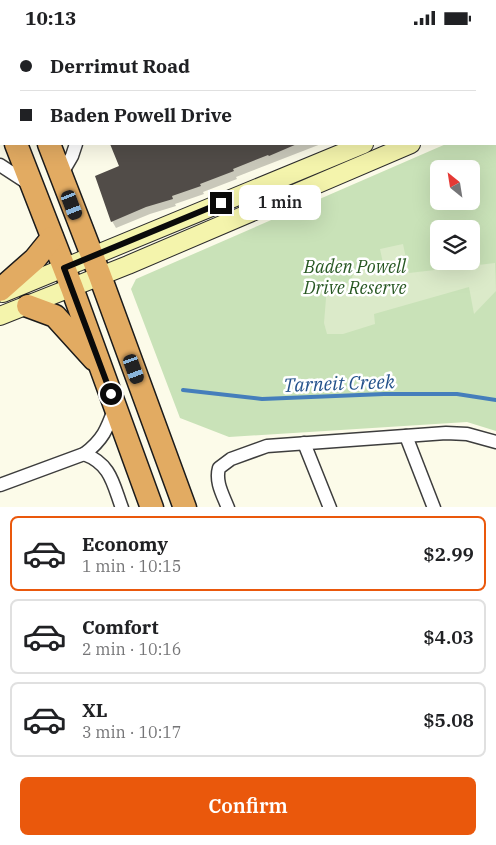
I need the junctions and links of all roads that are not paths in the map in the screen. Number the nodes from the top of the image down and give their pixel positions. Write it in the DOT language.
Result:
graph roads {
  1 [pos="16,145"];
  2 [pos="49,145"];
  3 [pos="76,145"];
  4 [pos="362,145"];
  5 [pos="408,145"];
  6 [pos="0,165"];
  7 [pos="61,175"];
  8 [pos="31,185"];
  9 [pos="52,238"];
  10 [pos="96,266"];
  11 [pos="68,278"];
  12 [pos="0,292"];
  13 [pos="28,305"];
  14 [pos="0,316"];
  15 [pos="101,367"];
  16 [pos="116,407"];
  17 [pos="406,436"];
  18 [pos="496,442"];
  19 [pos="304,443"];
  20 [pos="84,454"];
  21 [pos="1,485"];
  22 [pos="122,507"];
  23 [pos="152,507"];
  24 [pos="185,507"];
  25 [pos="228,507"];
  26 [pos="330,507"];
  27 [pos="434,507"];
  1 -- 8 [label="highway"];
  2 -- 7 [label="highway"];
  3 -- 7 [label="street"];
  4 -- 10 [label="street"];
  5 -- 10 [label="street"];
  6 -- 8 [label="street"];
  7 -- 10 [label="highway"];
  8 -- 9 [label="highway"];
  9 -- 11 [label="highway"];
  9 -- 12 [label="highway"];
  10 -- 11 [label="street"];
  10 -- 24 [label="highway"];
  11 -- 12 [label="street"];
  11 -- 13 [label="street"];
  11 -- 15 [label="highway"];
  13 -- 14 [label="street"];
  13 -- 15 [label="highway"];
  15 -- 16 [label="highway"];
  16 -- 20 [label="street"];
  16 -- 23 [label="highway"];
  17 -- 18 [label="street"];
  17 -- 19 [label="street"];
  17 -- 27 [label="street"];
  19 -- 25 [label="street"];
  19 -- 26 [label="street"];
  20 -- 21 [label="street"];
  20 -- 22 [label="street"];
}
